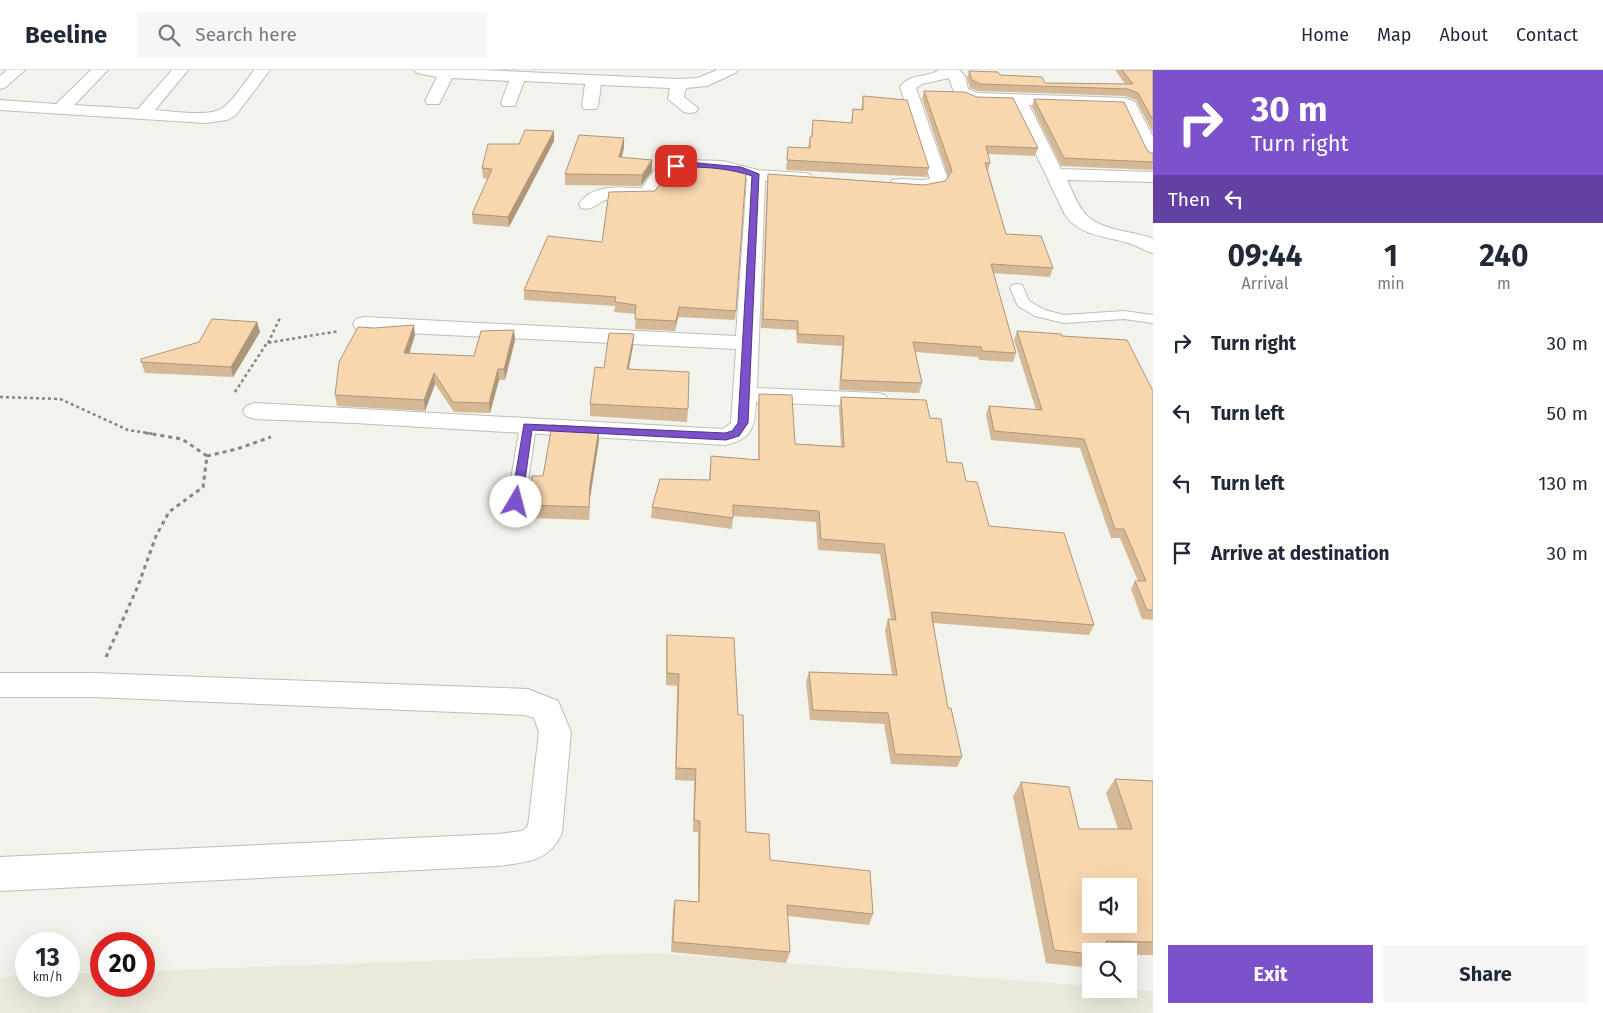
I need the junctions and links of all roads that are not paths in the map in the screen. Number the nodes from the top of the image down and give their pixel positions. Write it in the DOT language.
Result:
graph roads {
  1 [pos="17,70"];
  2 [pos="100,70"];
  3 [pos="180,70"];
  4 [pos="262,70"];
  5 [pos="422,70"];
  6 [pos="730,70"];
  7 [pos="949,70"];
  8 [pos="447,73"];
  9 [pos="518,77"];
  10 [pos="594,80"];
  11 [pos="0,84"];
  12 [pos="679,84"];
  13 [pos="1018,99"];
  14 [pos="434,100"];
  15 [pos="509,103"];
  16 [pos="0,105"];
  17 [pos="590,106"];
  18 [pos="61,108"];
  19 [pos="690,108"];
  20 [pos="144,113"];
  21 [pos="1153,155"];
  22 [pos="756,174"];
  23 [pos="1055,174"];
  24 [pos="1153,177"];
  25 [pos="824,179"];
  26 [pos="883,183"];
  27 [pos="588,204"];
  28 [pos="1153,247"];
  29 [pos="1017,288"];
  30 [pos="1153,319"];
  31 [pos="372,324"];
  32 [pos="747,343"];
  33 [pos="744,395"];
  34 [pos="898,401"];
  35 [pos="255,411"];
  36 [pos="528,426"];
  37 [pos="516,502"];
  38 [pos="0,685"];
  39 [pos="0,874"];
  1 -- 11 [label="street"];
  2 -- 18 [label="street"];
  3 -- 20 [label="street"];
  4 -- 20 [label="street"];
  5 -- 8 [label="street"];
  6 -- 12 [label="street"];
  7 -- 13 [label="street"];
  7 -- 26 [label="street"];
  8 -- 9 [label="street"];
  8 -- 14 [label="street"];
  9 -- 10 [label="street"];
  9 -- 15 [label="street"];
  10 -- 12 [label="street"];
  10 -- 17 [label="street"];
  12 -- 19 [label="street"];
  13 -- 21 [label="street"];
  13 -- 23 [label="street"];
  16 -- 18 [label="street"];
  18 -- 20 [label="street"];
  22 -- 25 [label="street"];
  22 -- 27 [label="street"];
  22 -- 32 [label="street"];
  23 -- 24 [label="street"];
  23 -- 28 [label="street"];
  29 -- 30 [label="lane"];
  31 -- 32 [label="street"];
  32 -- 33 [label="street"];
  33 -- 34 [label="street"];
  33 -- 36 [label="street"];
  35 -- 36 [label="street"];
  36 -- 37 [label="lane"];
  38 -- 39 [label="street"];
}
